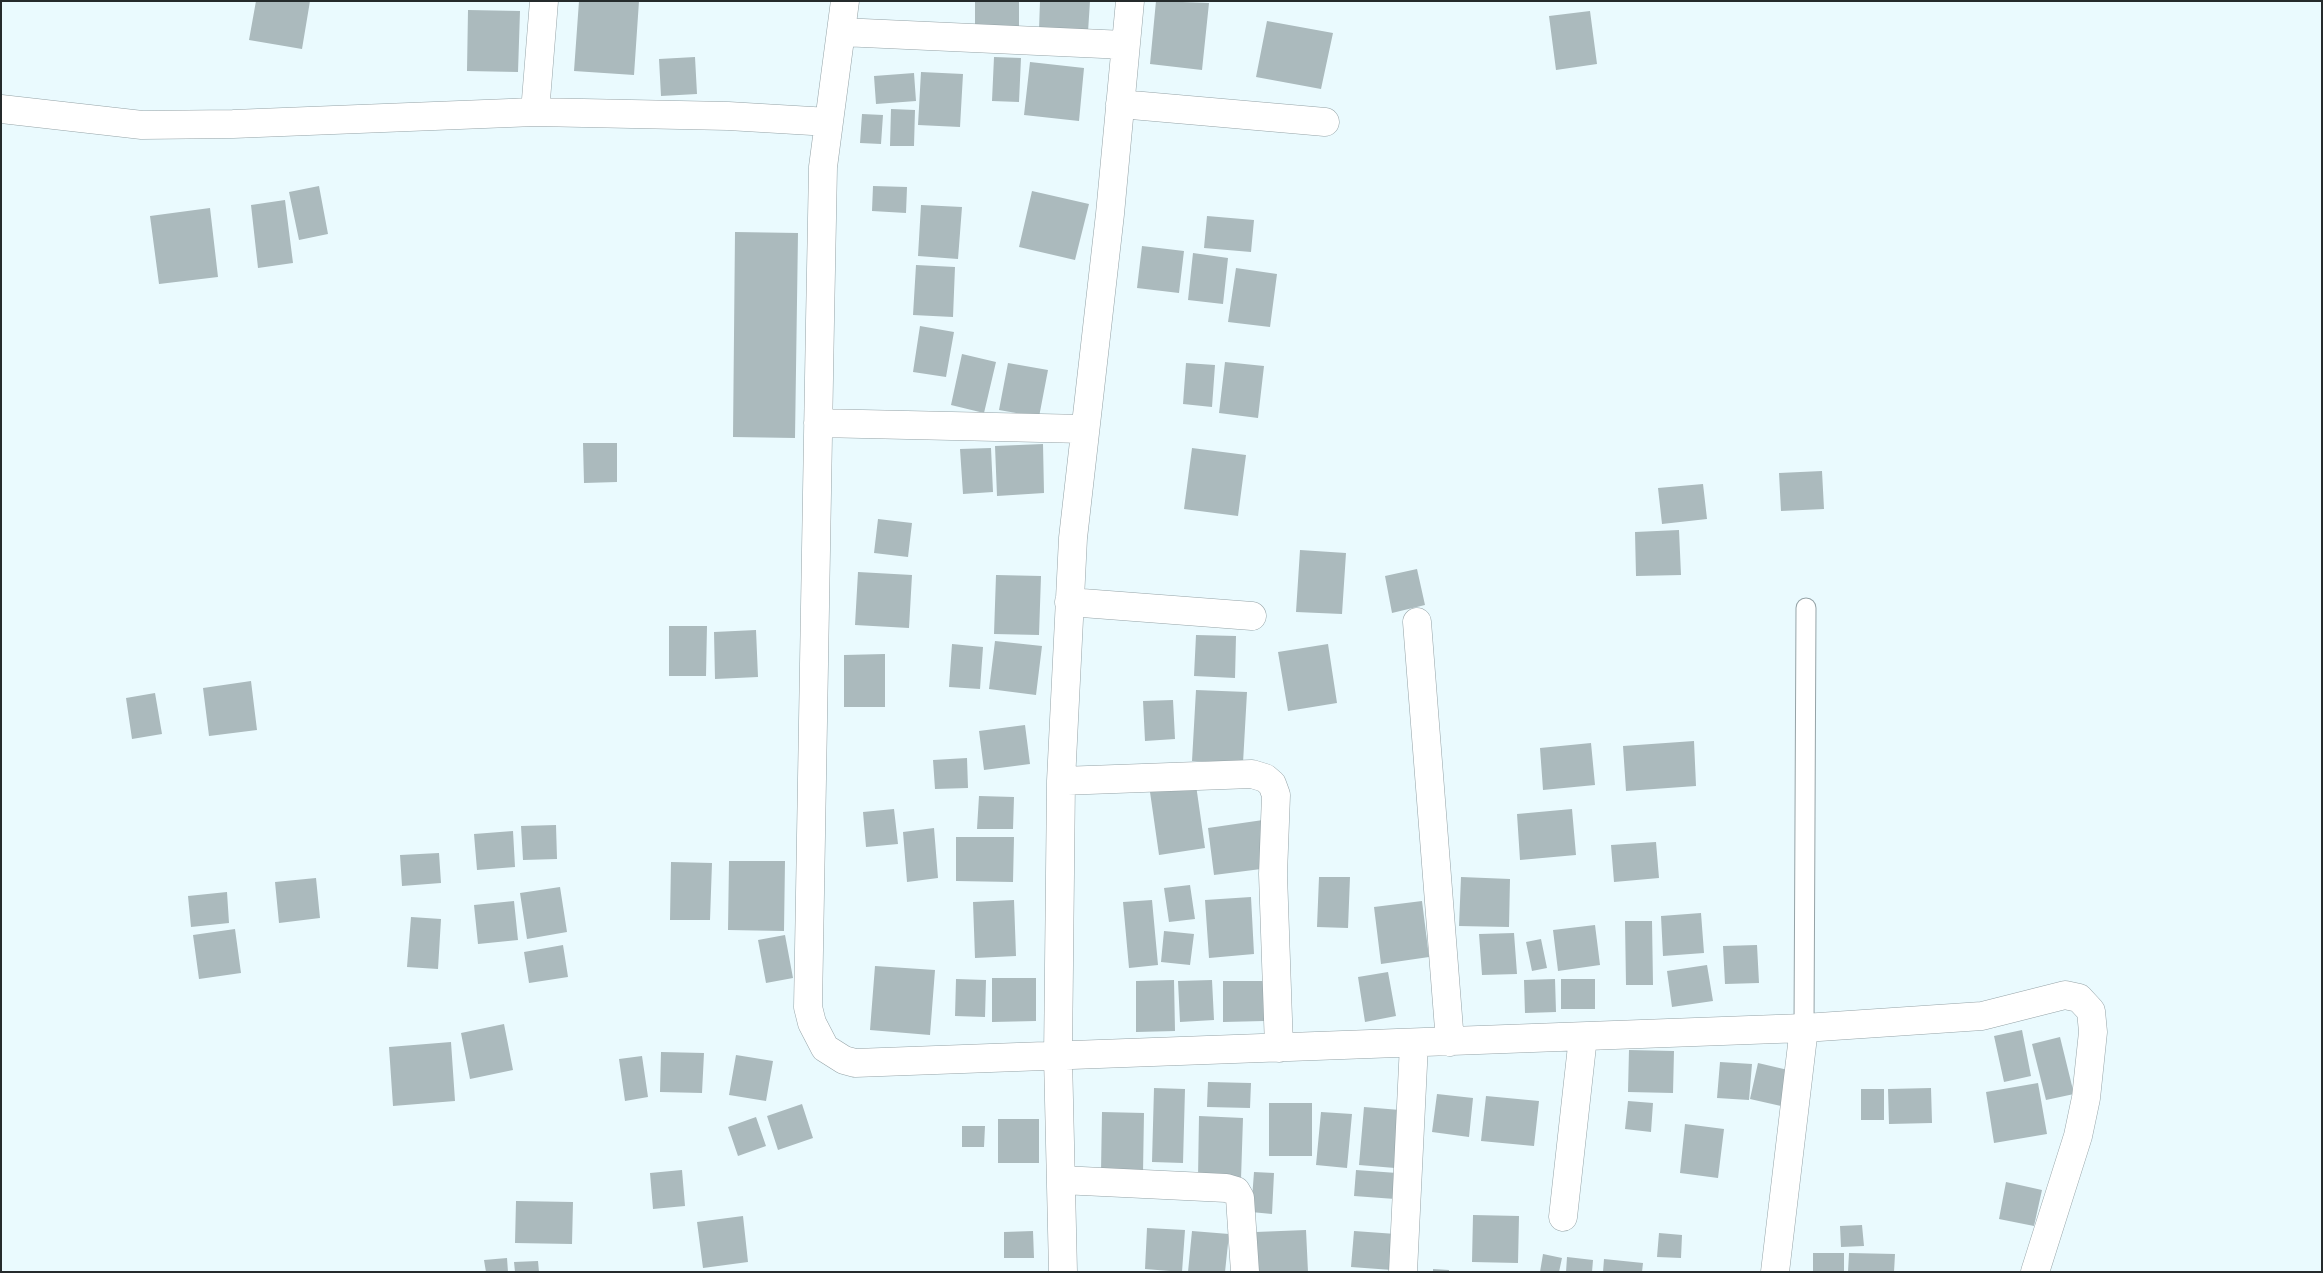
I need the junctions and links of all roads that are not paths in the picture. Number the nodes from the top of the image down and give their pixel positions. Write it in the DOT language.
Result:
graph roads {
  1 [pos="544,1"];
  2 [pos="844,1"];
  3 [pos="1130,1"];
  4 [pos="841,32"];
  5 [pos="1125,45"];
  6 [pos="1120,104"];
  7 [pos="1,110"];
  8 [pos="535,112"];
  9 [pos="829,122"];
  10 [pos="1325,122"];
  11 [pos="818,423"];
  12 [pos="1085,429"];
  13 [pos="1070,602"];
  14 [pos="1806,608"];
  15 [pos="1252,616"];
  16 [pos="1417,622"];
  17 [pos="1061,781"];
  18 [pos="1804,1028"];
  19 [pos="1583,1037"];
  20 [pos="1450,1042"];
  21 [pos="1414,1044"];
  22 [pos="1279,1048"];
  23 [pos="1058,1057"];
  24 [pos="1061,1180"];
  25 [pos="1563,1216"];
  26 [pos="1063,1272"];
  27 [pos="1245,1272"];
  28 [pos="1403,1272"];
  29 [pos="1775,1272"];
  30 [pos="2035,1272"];
  1 -- 8 [label="street"];
  2 -- 4 [label="street"];
  3 -- 5 [label="street"];
  4 -- 5 [label="street"];
  4 -- 9 [label="street"];
  5 -- 6 [label="street"];
  6 -- 10 [label="street"];
  6 -- 12 [label="street"];
  7 -- 8 [label="street"];
  8 -- 9 [label="street"];
  9 -- 11 [label="street"];
  11 -- 12 [label="street"];
  11 -- 23 [label="street"];
  12 -- 13 [label="street"];
  13 -- 15 [label="street"];
  13 -- 17 [label="street"];
  14 -- 18 [label="lane"];
  16 -- 20 [label="street"];
  17 -- 22 [label="street"];
  17 -- 23 [label="street"];
  18 -- 19 [label="street"];
  18 -- 29 [label="street"];
  18 -- 30 [label="street"];
  19 -- 20 [label="street"];
  19 -- 25 [label="street"];
  20 -- 21 [label="street"];
  21 -- 22 [label="street"];
  21 -- 28 [label="street"];
  22 -- 23 [label="street"];
  23 -- 24 [label="street"];
  24 -- 26 [label="street"];
  24 -- 27 [label="street"];
}
